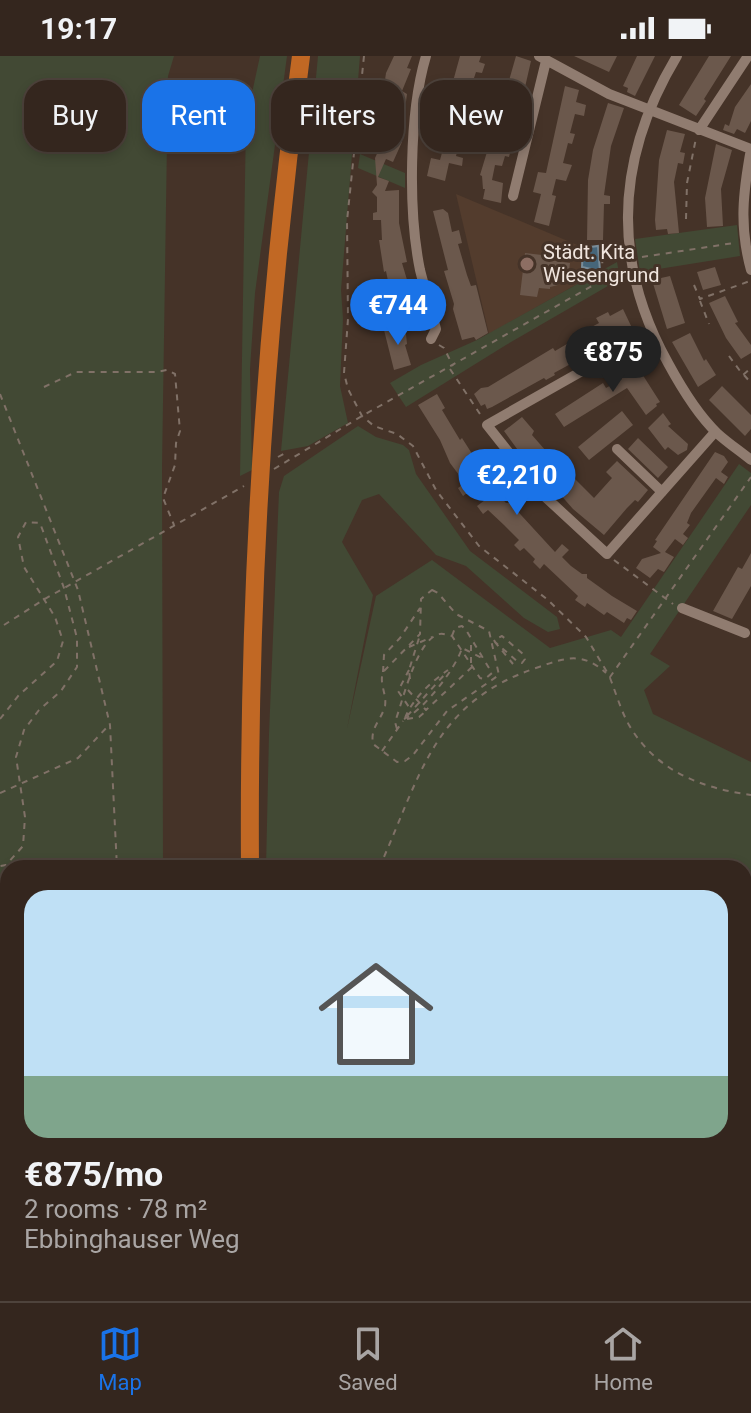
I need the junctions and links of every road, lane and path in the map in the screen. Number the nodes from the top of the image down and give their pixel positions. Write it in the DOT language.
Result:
graph roads {
  1 [pos="301,56"];
  2 [pos="364,56"];
  3 [pos="426,56"];
  4 [pos="677,56"];
  5 [pos="748,56"];
  6 [pos="543,58"];
  7 [pos="651,111"];
  8 [pos="699,130"];
  9 [pos="751,149"];
  10 [pos="513,196"];
  11 [pos="686,219"];
  12 [pos="743,242"];
  13 [pos="602,257"];
  14 [pos="630,262"];
  15 [pos="751,270"];
  16 [pos="568,272"];
  17 [pos="604,278"];
  18 [pos="751,280"];
  19 [pos="694,285"];
  20 [pos="700,299"];
  21 [pos="709,324"];
  22 [pos="651,332"];
  23 [pos="431,339"];
  24 [pos="729,356"];
  25 [pos="451,367"];
  26 [pos="751,368"];
  27 [pos="743,375"];
  28 [pos="751,383"];
  29 [pos="44,387"];
  30 [pos="0,394"];
  31 [pos="362,416"];
  32 [pos="487,425"];
  33 [pos="715,432"];
  34 [pos="617,449"];
  35 [pos="287,452"];
  36 [pos="275,458"];
  37 [pos="290,460"];
  38 [pos="751,460"];
  39 [pos="751,477"];
  40 [pos="237,491"];
  41 [pos="662,492"];
  42 [pos="175,526"];
  43 [pos="607,554"];
  44 [pos="75,582"];
  45 [pos="64,588"];
  46 [pos="43,600"];
  47 [pos="665,601"];
  48 [pos="421,607"];
  49 [pos="682,608"];
  50 [pos="751,621"];
  51 [pos="4,625"];
  52 [pos="420,634"];
  53 [pos="748,634"];
  54 [pos="452,636"];
  55 [pos="433,637"];
  56 [pos="472,639"];
  57 [pos="494,641"];
  58 [pos="418,645"];
  59 [pos="408,647"];
  60 [pos="462,648"];
  61 [pos="471,652"];
  62 [pos="485,659"];
  63 [pos="513,664"];
  64 [pos="472,665"];
  65 [pos="449,669"];
  66 [pos="409,670"];
  67 [pos="383,672"];
  68 [pos="610,677"];
  69 [pos="410,681"];
  70 [pos="407,689"];
  71 [pos="468,695"];
  72 [pos="403,700"];
  73 [pos="472,700"];
  74 [pos="419,703"];
  75 [pos="426,710"];
  76 [pos="412,711"];
  77 [pos="0,719"];
  78 [pos="404,719"];
  79 [pos="110,725"];
  80 [pos="397,729"];
  81 [pos="382,751"];
  82 [pos="21,784"];
  83 [pos="0,793"];
  84 [pos="751,795"];
  85 [pos="10,860"];
  86 [pos="117,860"];
  87 [pos="250,860"];
  88 [pos="382,860"];
  1 -- 87 [label="highway"];
  2 -- 31 [label="path"];
  3 -- 23 [label="street"];
  4 -- 7 [label="street"];
  5 -- 8 [label="street"];
  6 -- 7 [label="street"];
  6 -- 10 [label="street"];
  7 -- 8 [label="street"];
  7 -- 14 [label="street"];
  8 -- 9 [label="street"];
  8 -- 11 [label="path"];
  9 -- 12 [label="street"];
  12 -- 14 [label="path"];
  12 -- 15 [label="street"];
  13 -- 17 [label="path"];
  14 -- 17 [label="path"];
  14 -- 22 [label="street"];
  16 -- 17 [label="path"];
  17 -- 25 [label="path"];
  18 -- 20 [label="path"];
  19 -- 20 [label="path"];
  20 -- 21 [label="path"];
  22 -- 32 [label="street"];
  22 -- 33 [label="street"];
  23 -- 25 [label="path"];
  24 -- 27 [label="path"];
  25 -- 31 [label="path"];
  25 -- 32 [label="path"];
  26 -- 27 [label="path"];
  27 -- 28 [label="path"];
  29 -- 42 [label="path"];
  30 -- 44 [label="path"];
  31 -- 37 [label="path"];
  31 -- 68 [label="path"];
  32 -- 43 [label="street"];
  33 -- 38 [label="street"];
  33 -- 41 [label="street"];
  34 -- 41 [label="street"];
  35 -- 36 [label="path"];
  39 -- 47 [label="path"];
  40 -- 42 [label="path"];
  41 -- 43 [label="street"];
  42 -- 44 [label="path"];
  43 -- 47 [label="path"];
  44 -- 45 [label="path"];
  44 -- 79 [label="path"];
  45 -- 46 [label="path"];
  45 -- 46 [label="path"];
  45 -- 82 [label="path"];
  46 -- 51 [label="path"];
  46 -- 77 [label="path"];
  47 -- 49 [label="path"];
  47 -- 68 [label="path"];
  48 -- 52 [label="path"];
  48 -- 57 [label="path"];
  48 -- 67 [label="path"];
  49 -- 53 [label="street"];
  50 -- 53 [label="street"];
  52 -- 58 [label="path"];
  52 -- 59 [label="path"];
  54 -- 55 [label="path"];
  54 -- 56 [label="path"];
  54 -- 60 [label="path"];
  55 -- 58 [label="path"];
  55 -- 69 [label="path"];
  56 -- 61 [label="path"];
  56 -- 62 [label="path"];
  57 -- 57 [label="path"];
  57 -- 63 [label="path"];
  57 -- 71 [label="path"];
  58 -- 59 [label="path"];
  58 -- 66 [label="path"];
  59 -- 67 [label="path"];
  60 -- 61 [label="path"];
  60 -- 64 [label="path"];
  60 -- 65 [label="path"];
  61 -- 62 [label="path"];
  61 -- 64 [label="path"];
  62 -- 64 [label="path"];
  64 -- 75 [label="path"];
  65 -- 74 [label="path"];
  65 -- 74 [label="path"];
  66 -- 69 [label="path"];
  66 -- 72 [label="path"];
  67 -- 81 [label="path"];
  68 -- 73 [label="path"];
  68 -- 84 [label="path"];
  69 -- 70 [label="path"];
  70 -- 72 [label="path"];
  70 -- 74 [label="path"];
  71 -- 73 [label="path"];
  71 -- 81 [label="path"];
  72 -- 76 [label="path"];
  72 -- 80 [label="path"];
  73 -- 88 [label="path"];
  74 -- 75 [label="path"];
  74 -- 76 [label="path"];
  74 -- 76 [label="path"];
  75 -- 78 [label="path"];
  76 -- 78 [label="path"];
  76 -- 78 [label="path"];
  78 -- 80 [label="path"];
  79 -- 82 [label="path"];
  79 -- 86 [label="path"];
  80 -- 81 [label="path"];
  82 -- 83 [label="path"];
  82 -- 85 [label="path"];
}
